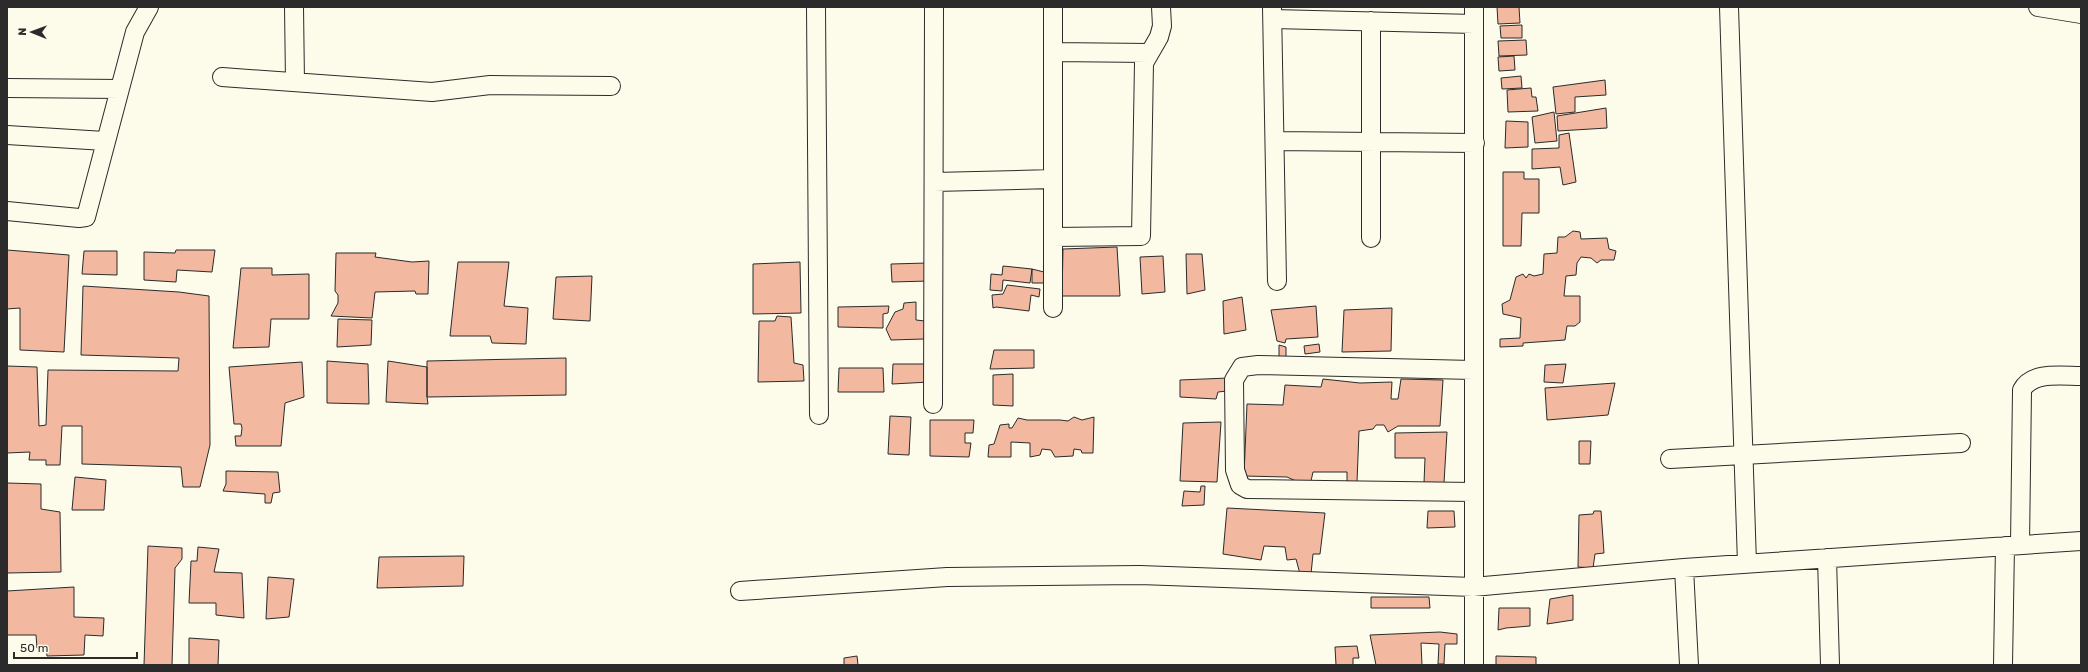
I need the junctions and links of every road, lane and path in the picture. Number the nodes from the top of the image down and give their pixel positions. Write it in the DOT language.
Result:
graph roads {
  1 [pos="149,7"];
  2 [pos="294,7"];
  3 [pos="816,7"];
  4 [pos="934,7"];
  5 [pos="1053,7"];
  6 [pos="1162,7"];
  7 [pos="1729,7"];
  8 [pos="2038,7"];
  9 [pos="1272,13"];
  10 [pos="2081,14"];
  11 [pos="1474,15"];
  12 [pos="1371,21"];
  13 [pos="1053,52"];
  14 [pos="1149,53"];
  15 [pos="222,76"];
  16 [pos="295,82"];
  17 [pos="611,86"];
  18 [pos="7,88"];
  19 [pos="120,89"];
  20 [pos="7,135"];
  21 [pos="105,141"];
  22 [pos="1275,141"];
  23 [pos="1371,141"];
  24 [pos="1475,142"];
  25 [pos="1053,179"];
  26 [pos="934,182"];
  27 [pos="7,211"];
  28 [pos="1053,237"];
  29 [pos="1371,238"];
  30 [pos="1277,281"];
  31 [pos="1053,308"];
  32 [pos="1473,370"];
  33 [pos="2081,376"];
  34 [pos="933,404"];
  35 [pos="819,415"];
  36 [pos="1961,443"];
  37 [pos="1744,455"];
  38 [pos="1670,459"];
  39 [pos="1473,492"];
  40 [pos="2081,541"];
  41 [pos="2012,546"];
  42 [pos="1827,558"];
  43 [pos="1747,564"];
  44 [pos="1684,568"];
  45 [pos="1473,587"];
  46 [pos="740,591"];
  47 [pos="1474,665"];
  48 [pos="1689,665"];
  49 [pos="1830,665"];
  50 [pos="2003,665"];
  1 -- 19 [label="street"];
  2 -- 16 [label="street"];
  3 -- 35 [label="street"];
  4 -- 26 [label="street"];
  5 -- 13 [label="street"];
  6 -- 14 [label="street"];
  7 -- 37 [label="street"];
  8 -- 10 [label="street"];
  9 -- 12 [label="street"];
  9 -- 22 [label="street"];
  11 -- 12 [label="street"];
  11 -- 24 [label="street"];
  12 -- 23 [label="street"];
  13 -- 14 [label="street"];
  13 -- 25 [label="street"];
  14 -- 28 [label="street"];
  15 -- 16 [label="street"];
  16 -- 17 [label="street"];
  18 -- 19 [label="street"];
  19 -- 21 [label="street"];
  20 -- 21 [label="street"];
  21 -- 27 [label="street"];
  22 -- 23 [label="street"];
  22 -- 30 [label="street"];
  23 -- 24 [label="street"];
  23 -- 29 [label="street"];
  24 -- 32 [label="street"];
  25 -- 26 [label="street"];
  25 -- 28 [label="street"];
  26 -- 34 [label="street"];
  28 -- 31 [label="street"];
  32 -- 39 [label="street"];
  32 -- 39 [label="street"];
  33 -- 41 [label="street"];
  36 -- 37 [label="street"];
  37 -- 38 [label="street"];
  37 -- 43 [label="street"];
  39 -- 45 [label="street"];
  40 -- 41 [label="street"];
  41 -- 42 [label="street"];
  41 -- 50 [label="street"];
  42 -- 43 [label="street"];
  42 -- 49 [label="street"];
  43 -- 44 [label="street"];
  44 -- 45 [label="street"];
  44 -- 48 [label="street"];
  45 -- 46 [label="street"];
  45 -- 47 [label="street"];
}
